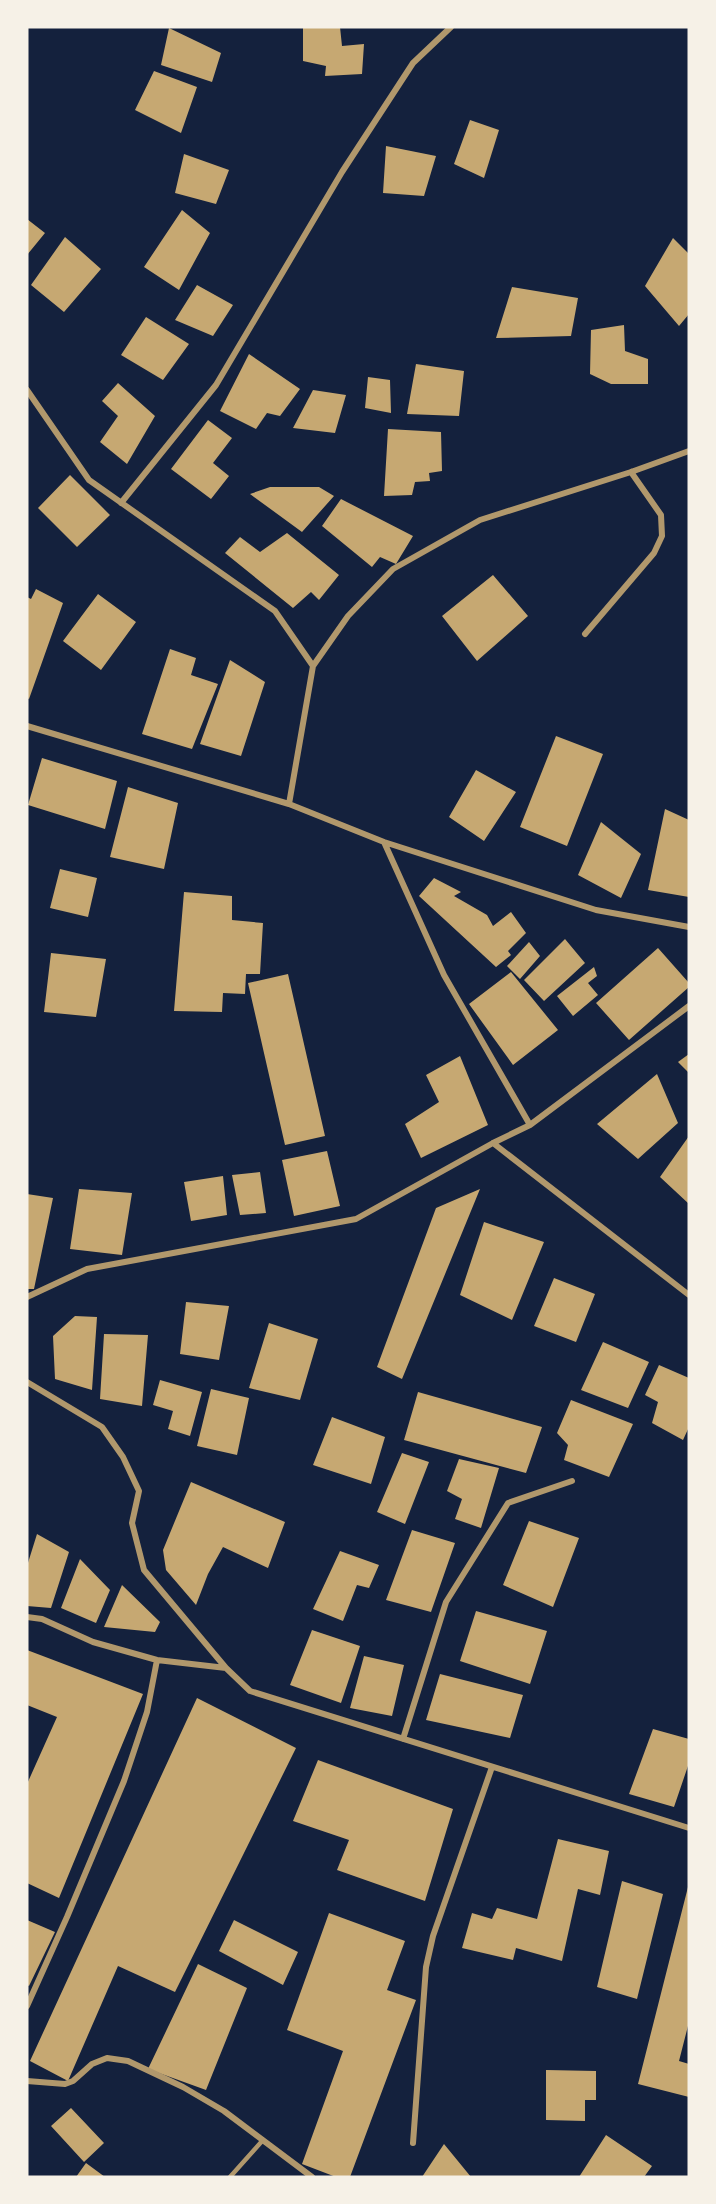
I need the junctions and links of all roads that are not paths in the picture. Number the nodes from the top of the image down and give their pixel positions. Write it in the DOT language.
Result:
graph roads {
  1 [pos="451,27"];
  2 [pos="27,390"];
  3 [pos="689,451"];
  4 [pos="630,472"];
  5 [pos="120,503"];
  6 [pos="585,634"];
  7 [pos="313,666"];
  8 [pos="27,726"];
  9 [pos="289,804"];
  10 [pos="384,842"];
  11 [pos="689,927"];
  12 [pos="689,1005"];
  13 [pos="530,1125"];
  14 [pos="494,1143"];
  15 [pos="689,1295"];
  16 [pos="27,1297"];
  17 [pos="27,1382"];
  18 [pos="572,1481"];
  19 [pos="27,1617"];
  20 [pos="157,1660"];
  21 [pos="226,1668"];
  22 [pos="402,1739"];
  23 [pos="492,1767"];
  24 [pos="689,1828"];
  25 [pos="27,2006"];
  26 [pos="27,2081"];
  27 [pos="263,2140"];
  28 [pos="413,2143"];
  29 [pos="230,2177"];
  30 [pos="312,2177"];
  1 -- 5 [label="street"];
  2 -- 5 [label="street"];
  3 -- 4 [label="street"];
  4 -- 6 [label="street"];
  4 -- 7 [label="street"];
  5 -- 7 [label="street"];
  7 -- 9 [label="street"];
  8 -- 9 [label="street"];
  9 -- 10 [label="street"];
  10 -- 11 [label="street"];
  10 -- 13 [label="street"];
  12 -- 13 [label="street"];
  13 -- 14 [label="street"];
  14 -- 15 [label="street"];
  14 -- 16 [label="street"];
  17 -- 21 [label="street"];
  18 -- 22 [label="street"];
  19 -- 20 [label="street"];
  20 -- 21 [label="street"];
  20 -- 25 [label="street"];
  21 -- 22 [label="street"];
  22 -- 23 [label="street"];
  23 -- 24 [label="street"];
  23 -- 28 [label="street"];
  26 -- 27 [label="street"];
  27 -- 29 [label="lane"];
  27 -- 30 [label="street"];
}
